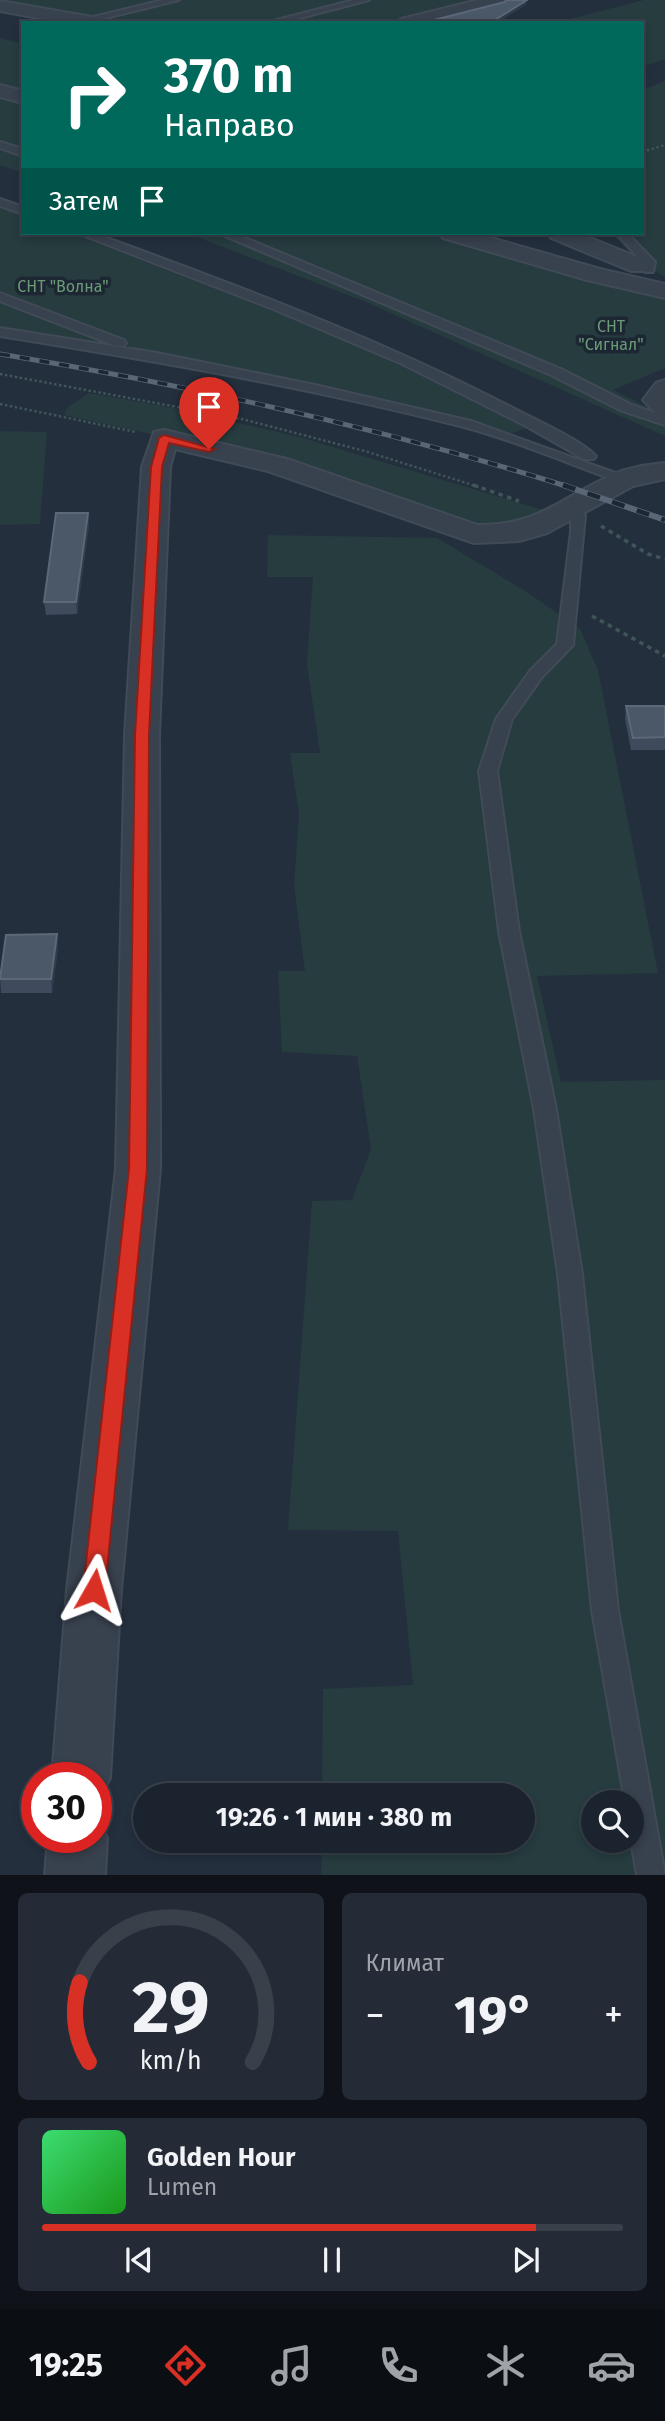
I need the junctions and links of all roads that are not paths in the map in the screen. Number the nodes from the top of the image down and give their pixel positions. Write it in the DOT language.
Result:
graph roads {
  1 [pos="175,0"];
  2 [pos="365,0"];
  3 [pos="498,0"];
  4 [pos="0,6"];
  5 [pos="86,21"];
  6 [pos="96,21"];
  7 [pos="276,21"];
  8 [pos="415,21"];
  9 [pos="0,91"];
  10 [pos="21,96"];
  11 [pos="0,145"];
  12 [pos="21,152"];
  13 [pos="0,202"];
  14 [pos="21,210"];
  15 [pos="88,235"];
  16 [pos="229,235"];
  17 [pos="458,235"];
  18 [pos="564,235"];
  19 [pos="623,235"];
  20 [pos="660,272"];
  21 [pos="665,291"];
  22 [pos="0,297"];
  23 [pos="0,332"];
  24 [pos="157,357"];
  25 [pos="665,388"];
  26 [pos="665,408"];
  27 [pos="665,421"];
  28 [pos="665,471"];
  29 [pos="625,480"];
  30 [pos="575,513"];
  31 [pos="82,1762"];
  32 [pos="76,1853"];
  33 [pos="75,1875"];
  34 [pos="652,1875"];
  1 -- 6 [label="lane"];
  2 -- 7 [label="lane"];
  3 -- 8 [label="street"];
  4 -- 5 [label="street"];
  9 -- 10 [label="street"];
  11 -- 12 [label="lane"];
  13 -- 14 [label="lane"];
  15 -- 29 [label="lane"];
  16 -- 27 [label="lane"];
  17 -- 21 [label="street"];
  18 -- 20 [label="street"];
  19 -- 20 [label="lane"];
  22 -- 24 [label="lane"];
  23 -- 24 [label="lane"];
  24 -- 29 [label="lane"];
  25 -- 26 [label="street"];
  28 -- 29 [label="street"];
  29 -- 30 [label="street"];
  30 -- 31 [label="street"];
  30 -- 34 [label="lane"];
  32 -- 33 [label="street"];
}
